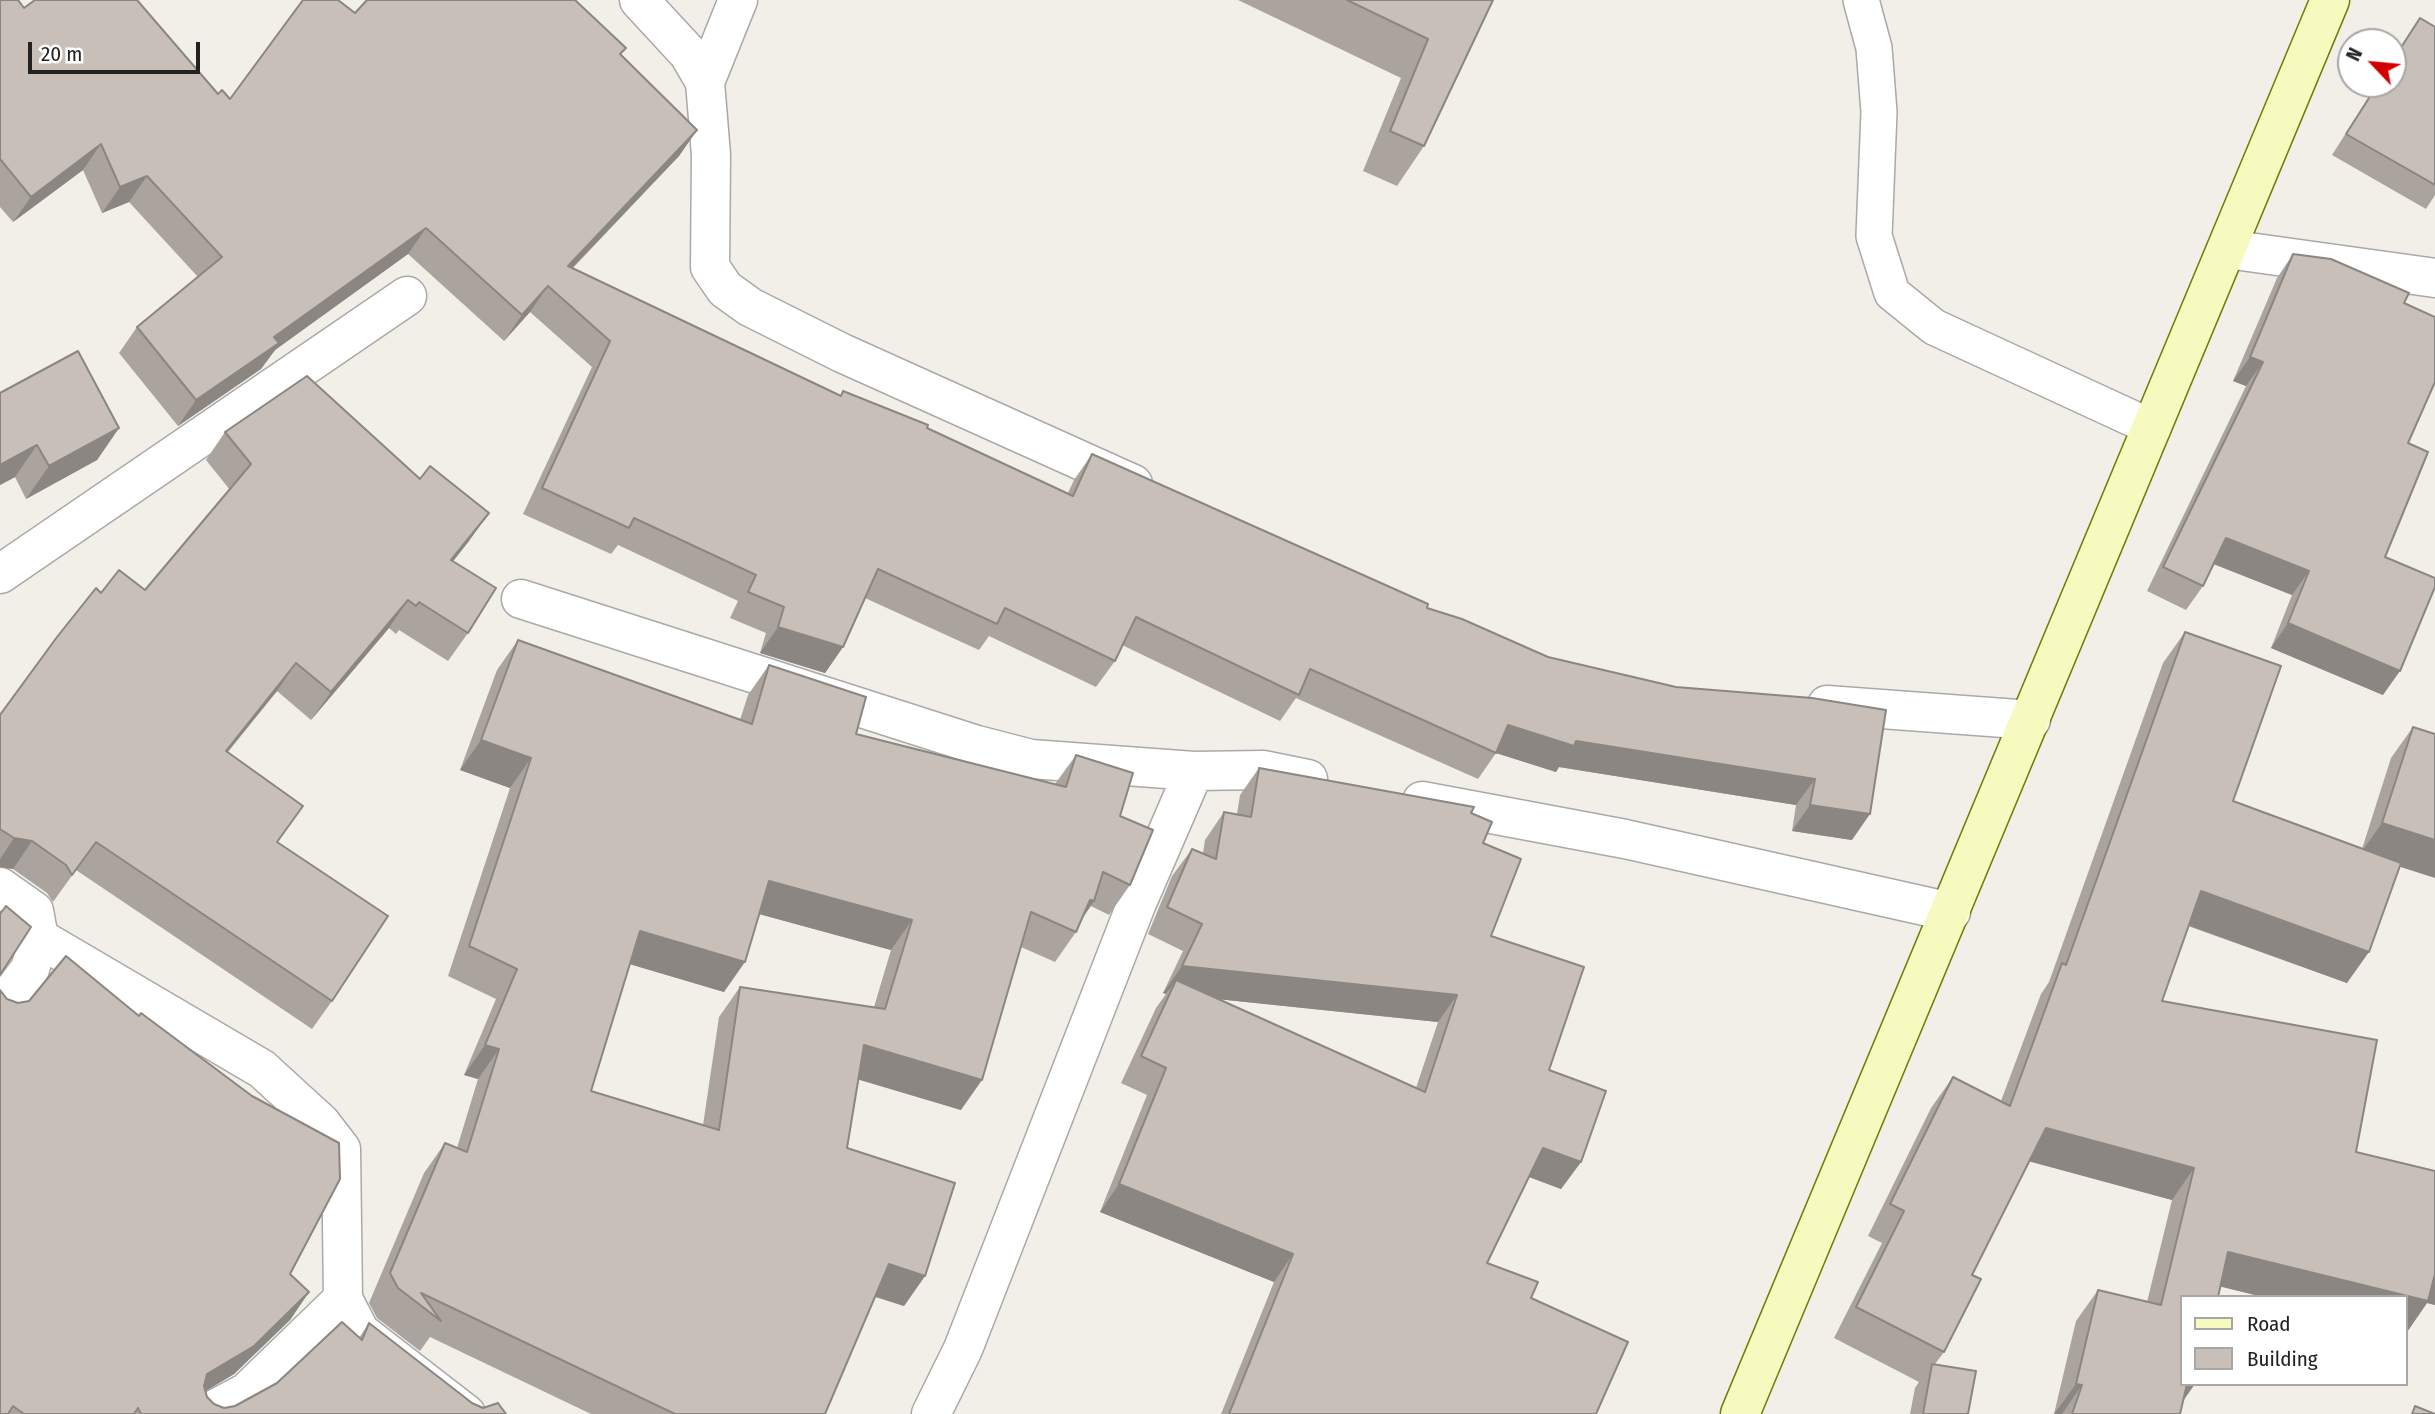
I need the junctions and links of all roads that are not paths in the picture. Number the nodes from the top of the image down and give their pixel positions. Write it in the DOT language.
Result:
graph roads {
  1 [pos="639,0"];
  2 [pos="738,0"];
  3 [pos="1861,0"];
  4 [pos="2330,0"];
  5 [pos="705,82"];
  6 [pos="2227,249"];
  7 [pos="2435,278"];
  8 [pos="407,296"];
  9 [pos="2153,428"];
  10 [pos="1168,499"];
  11 [pos="0,574"];
  12 [pos="521,599"];
  13 [pos="1785,701"];
  14 [pos="2031,720"];
  15 [pos="1194,771"];
  16 [pos="1345,786"];
  17 [pos="1386,794"];
  18 [pos="0,887"];
  19 [pos="1951,912"];
  20 [pos="39,938"];
  21 [pos="0,1009"];
  22 [pos="343,1299"];
  23 [pos="206,1414"];
  24 [pos="466,1414"];
  25 [pos="930,1414"];
  26 [pos="1740,1414"];
  1 -- 5 [label="street"];
  2 -- 5 [label="street"];
  3 -- 9 [label="lane"];
  4 -- 6 [label="main road"];
  5 -- 10 [label="street"];
  6 -- 7 [label="street"];
  6 -- 9 [label="main road"];
  8 -- 11 [label="street"];
  9 -- 14 [label="main road"];
  12 -- 15 [label="street"];
  13 -- 14 [label="street"];
  14 -- 19 [label="main road"];
  15 -- 16 [label="street"];
  15 -- 25 [label="street"];
  17 -- 19 [label="street"];
  18 -- 20 [label="street"];
  19 -- 26 [label="main road"];
  20 -- 21 [label="street"];
  20 -- 22 [label="street"];
  22 -- 23 [label="street"];
  22 -- 24 [label="street"];
}
